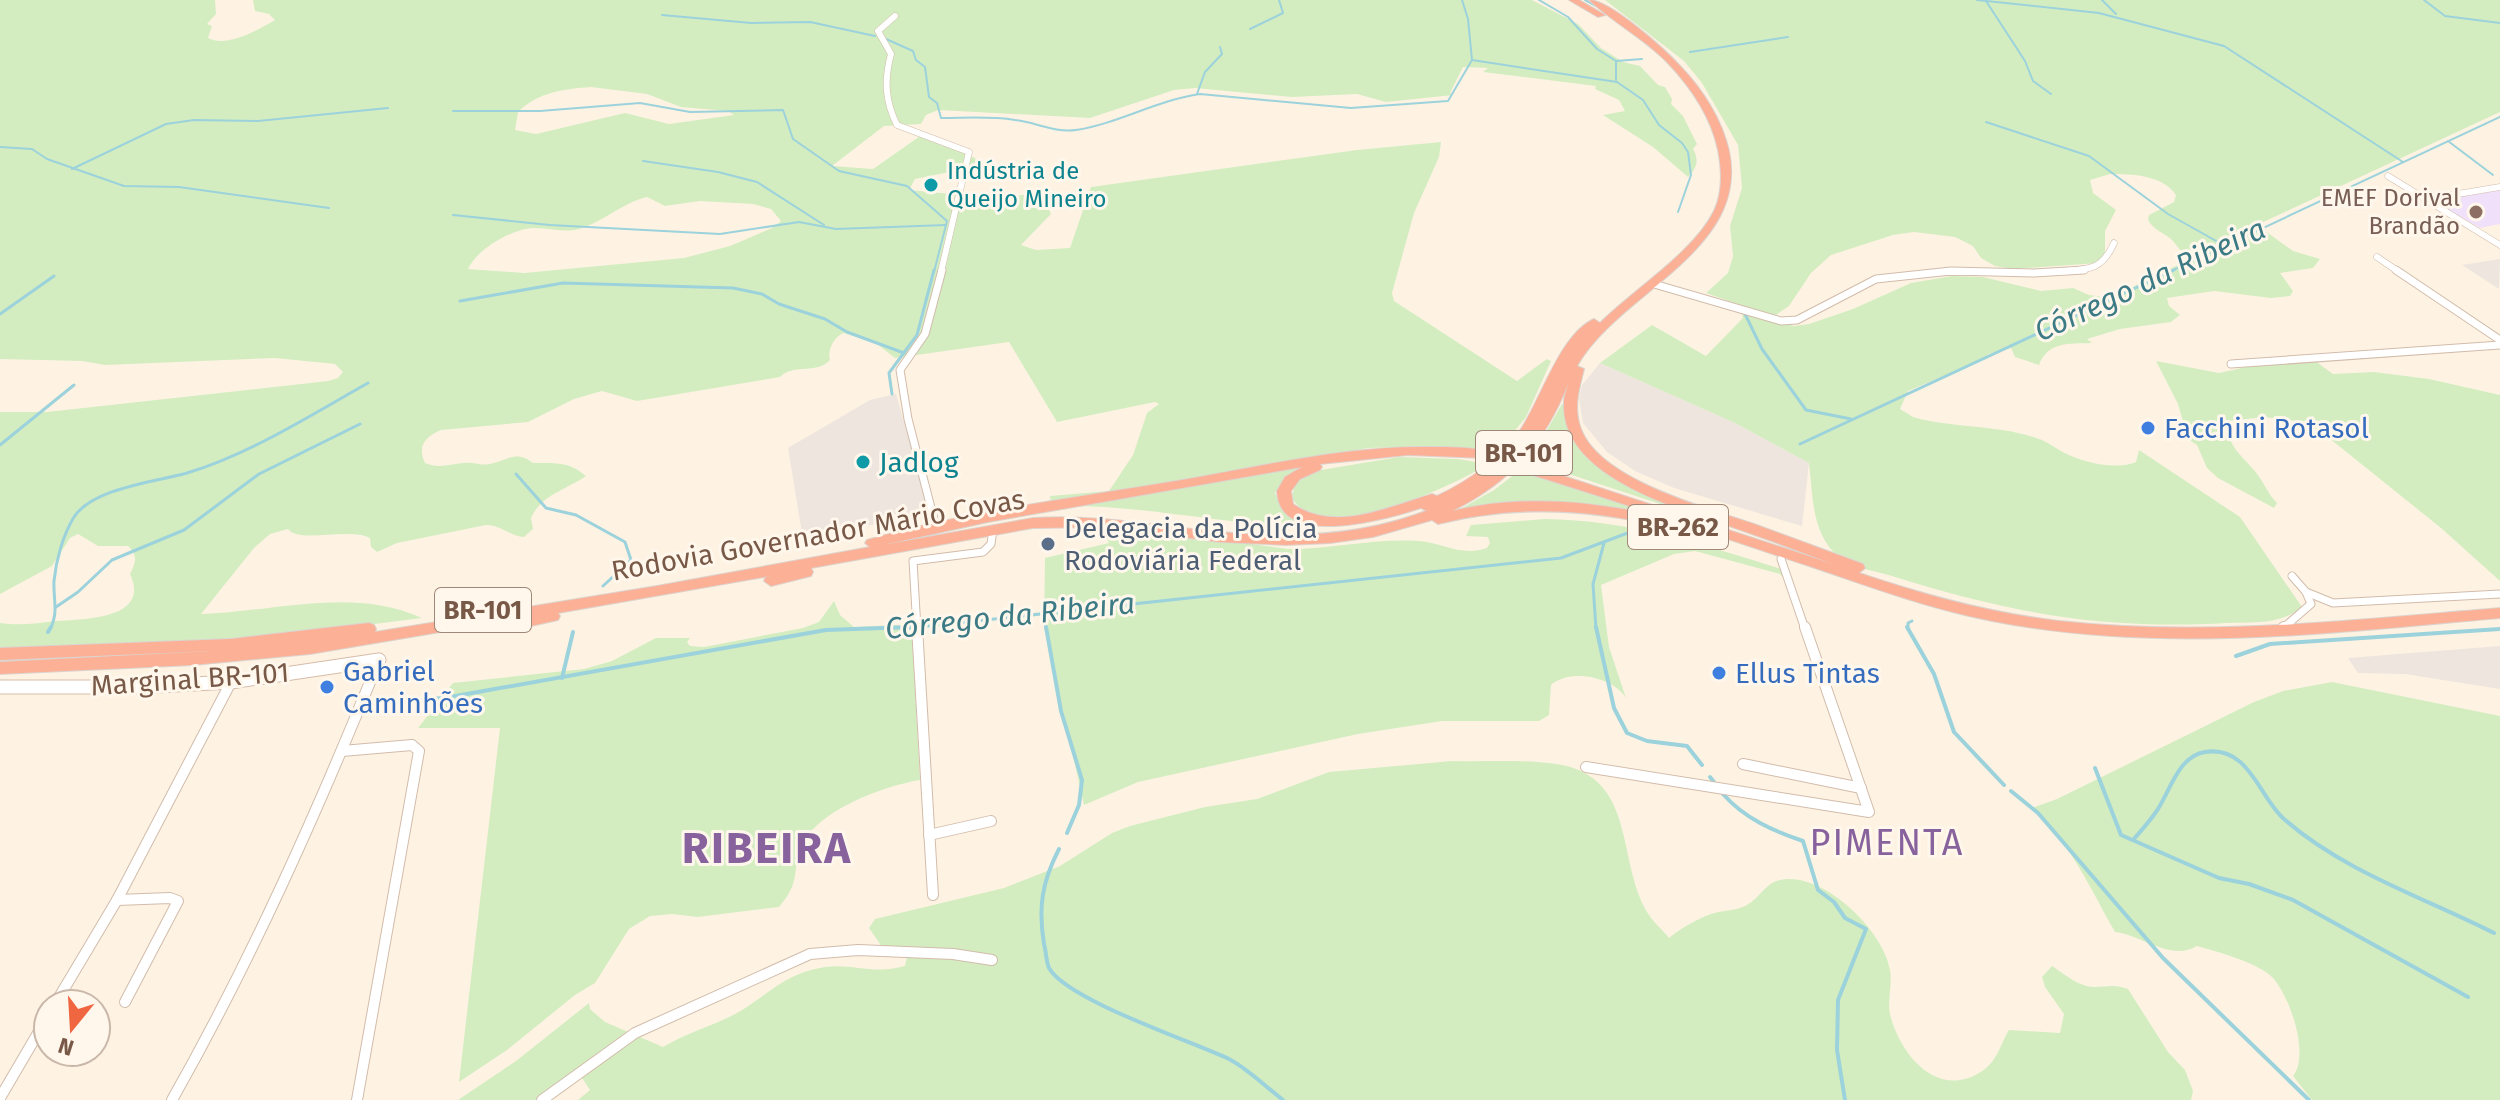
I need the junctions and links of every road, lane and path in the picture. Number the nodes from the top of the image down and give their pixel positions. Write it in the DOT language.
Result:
graph roads {
  1 [pos="1573,0"];
  2 [pos="1593,0"];
  3 [pos="895,16"];
  4 [pos="2388,176"];
  5 [pos="2500,187"];
  6 [pos="2427,199"];
  7 [pos="2114,243"];
  8 [pos="2500,245"];
  9 [pos="2377,257"];
  10 [pos="1654,284"];
  11 [pos="1635,300"];
  12 [pos="2500,342"];
  13 [pos="2231,364"];
  14 [pos="1483,457"];
  15 [pos="1535,468"];
  16 [pos="1483,476"];
  17 [pos="936,527"];
  18 [pos="993,529"];
  19 [pos="1344,537"];
  20 [pos="872,543"];
  21 [pos="915,545"];
  22 [pos="1781,559"];
  23 [pos="2292,576"];
  24 [pos="771,581"];
  25 [pos="657,591"];
  26 [pos="2306,592"];
  27 [pos="2500,594"];
  28 [pos="1960,603"];
  29 [pos="2500,613"];
  30 [pos="2006,618"];
  31 [pos="522,623"];
  32 [pos="2054,625"];
  33 [pos="2282,629"];
  34 [pos="0,654"];
  35 [pos="379,660"];
  36 [pos="0,668"];
  37 [pos="231,682"];
  38 [pos="0,687"];
  39 [pos="342,751"];
  40 [pos="1743,764"];
  41 [pos="1586,767"];
  42 [pos="1861,788"];
  43 [pos="991,821"];
  44 [pos="929,835"];
  45 [pos="933,895"];
  46 [pos="117,900"];
  47 [pos="992,960"];
  48 [pos="65,988"];
  49 [pos="125,1002"];
  50 [pos="32,1043"];
  51 [pos="0,1098"];
  52 [pos="172,1100"];
  53 [pos="357,1100"];
  54 [pos="542,1100"];
  1 -- 16 [label="highway, Rodovia Governador Mário Covas / BR-101"];
  2 -- 10 [label="highway, Rodovia Governador Mário Covas / BR-101"];
  3 -- 17 [label="street"];
  4 -- 6 [label="street"];
  5 -- 6 [label="street"];
  6 -- 8 [label="street"];
  7 -- 10 [label="street"];
  9 -- 12 [label="street"];
  10 -- 11 [label="highway, Rodovia Governador Mário Covas / BR-101"];
  11 -- 19 [label="highway, Rodovia Governador Mário Covas / BR-101"];
  11 -- 28 [label="highway, BR-262"];
  12 -- 13 [label="street"];
  14 -- 15 [label="highway, BR-262, bridge"];
  14 -- 16 [label="highway, BR-262"];
  14 -- 17 [label="highway, BR-262"];
  15 -- 28 [label="highway, BR-262"];
  15 -- 30 [label="highway, BR-262"];
  16 -- 20 [label="highway, Rodovia Governador Mário Covas / BR-101"];
  17 -- 20 [label="highway, BR-262"];
  18 -- 19 [label="highway, Rodovia Governador Mário Covas / BR-101"];
  18 -- 21 [label="highway, Rodovia Governador Mário Covas / BR-101"];
  18 -- 44 [label="street"];
  19 -- 22 [label="highway, BR-262"];
  20 -- 34 [label="highway, Rodovia Governador Mário Covas / BR-101"];
  21 -- 24 [label="highway"];
  21 -- 25 [label="highway, Rodovia Governador Mário Covas / BR-101"];
  22 -- 30 [label="highway, BR-262"];
  22 -- 42 [label="street"];
  23 -- 26 [label="street"];
  25 -- 31 [label="highway"];
  25 -- 36 [label="highway, Rodovia Governador Mário Covas / BR-101"];
  26 -- 27 [label="street"];
  26 -- 33 [label="street"];
  28 -- 32 [label="highway, BR-262"];
  29 -- 33 [label="highway, BR-262"];
  30 -- 32 [label="highway, BR-262"];
  32 -- 33 [label="highway, BR-262"];
  35 -- 37 [label="street, Marginal BR-101"];
  35 -- 39 [label="street"];
  37 -- 38 [label="street, Marginal BR-101"];
  37 -- 46 [label="street"];
  39 -- 52 [label="street"];
  39 -- 53 [label="street"];
  40 -- 42 [label="street"];
  41 -- 42 [label="street"];
  43 -- 44 [label="street"];
  44 -- 45 [label="street"];
  46 -- 48 [label="street"];
  46 -- 49 [label="street"];
  47 -- 54 [label="street"];
  50 -- 51 [label="street"];
}
